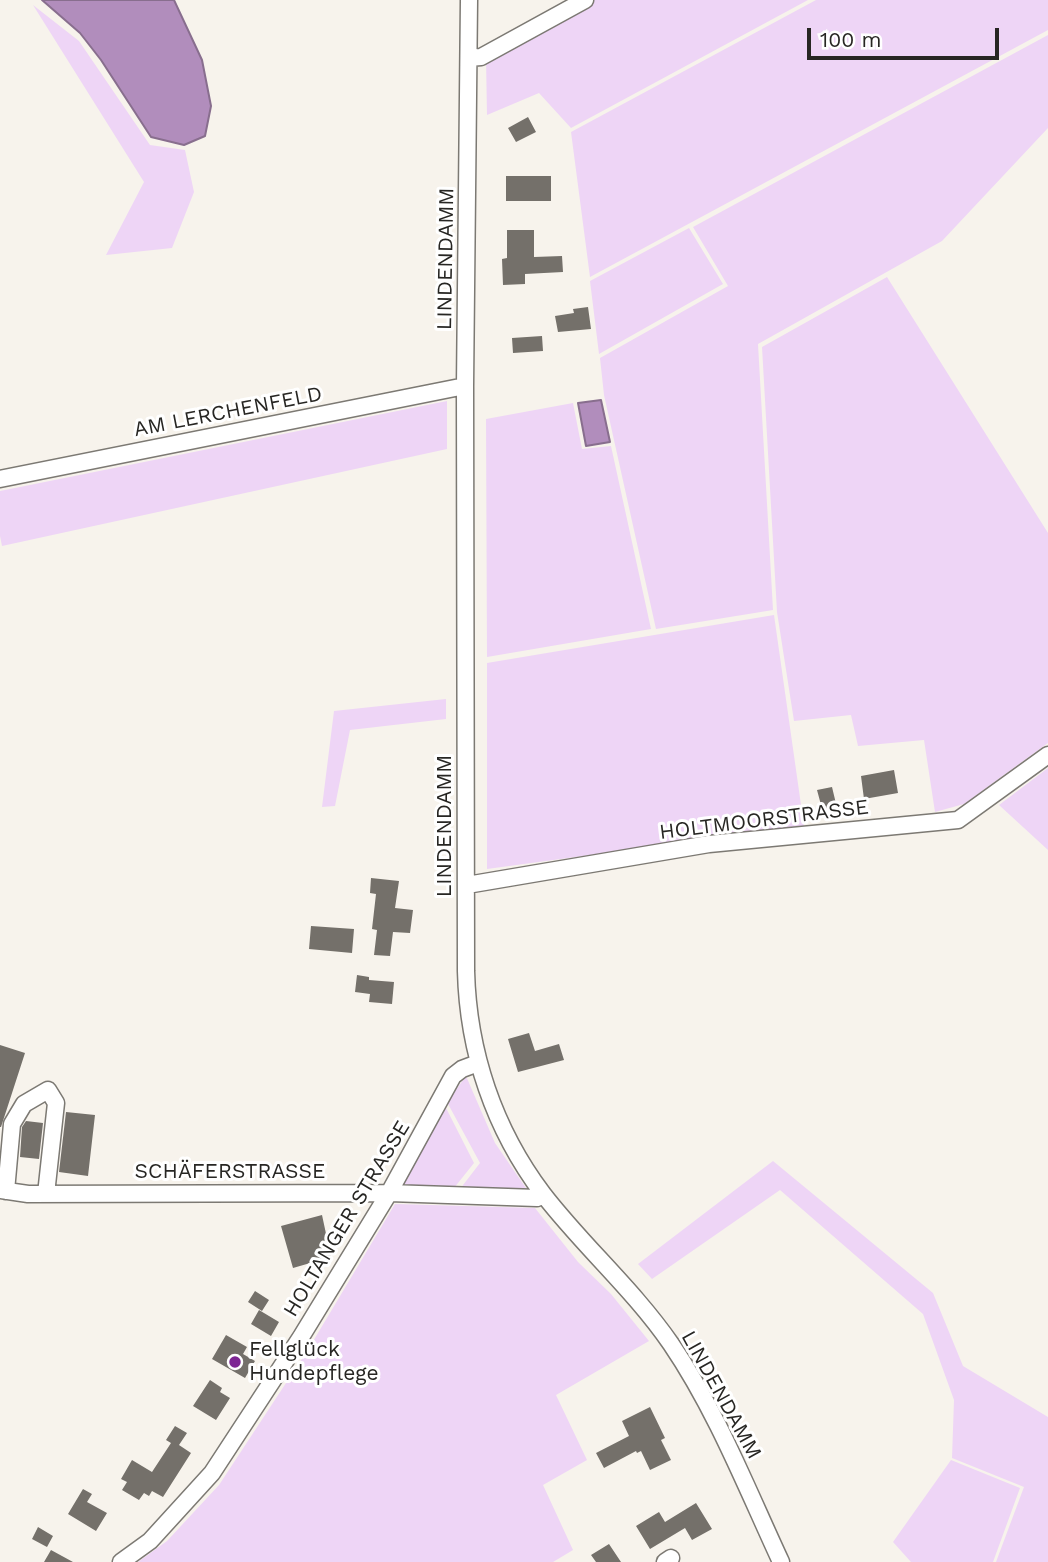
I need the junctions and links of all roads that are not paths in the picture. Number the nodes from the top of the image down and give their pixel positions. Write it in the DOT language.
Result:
graph roads {
  1 [pos="469,0"];
  2 [pos="586,0"];
  3 [pos="470,58"];
  4 [pos="465,386"];
  5 [pos="0,479"];
  6 [pos="1048,755"];
  7 [pos="467,885"];
  8 [pos="478,1063"];
  9 [pos="3,1190"];
  10 [pos="389,1193"];
  11 [pos="46,1194"];
  12 [pos="543,1195"];
  13 [pos="121,1562"];
  14 [pos="780,1562"];
  1 -- 3 [label="street, LINDENDAMM"];
  2 -- 3 [label="street"];
  3 -- 4 [label="street, LINDENDAMM"];
  4 -- 5 [label="street, AM LERCHENFELD"];
  4 -- 7 [label="street, LINDENDAMM"];
  6 -- 7 [label="street, HOLTMOORSTRASSE"];
  7 -- 8 [label="street, LINDENDAMM"];
  8 -- 10 [label="street, HOLTANGER STRASSE"];
  8 -- 12 [label="street, LINDENDAMM"];
  9 -- 11 [label="street, SCHÄFERSTRASSE"];
  9 -- 11 [label="street"];
  10 -- 11 [label="street, SCHÄFERSTRASSE"];
  10 -- 12 [label="street, SCHÄFERSTRASSE"];
  10 -- 13 [label="street, HOLTANGER STRASSE"];
  12 -- 14 [label="street, LINDENDAMM"];
}
